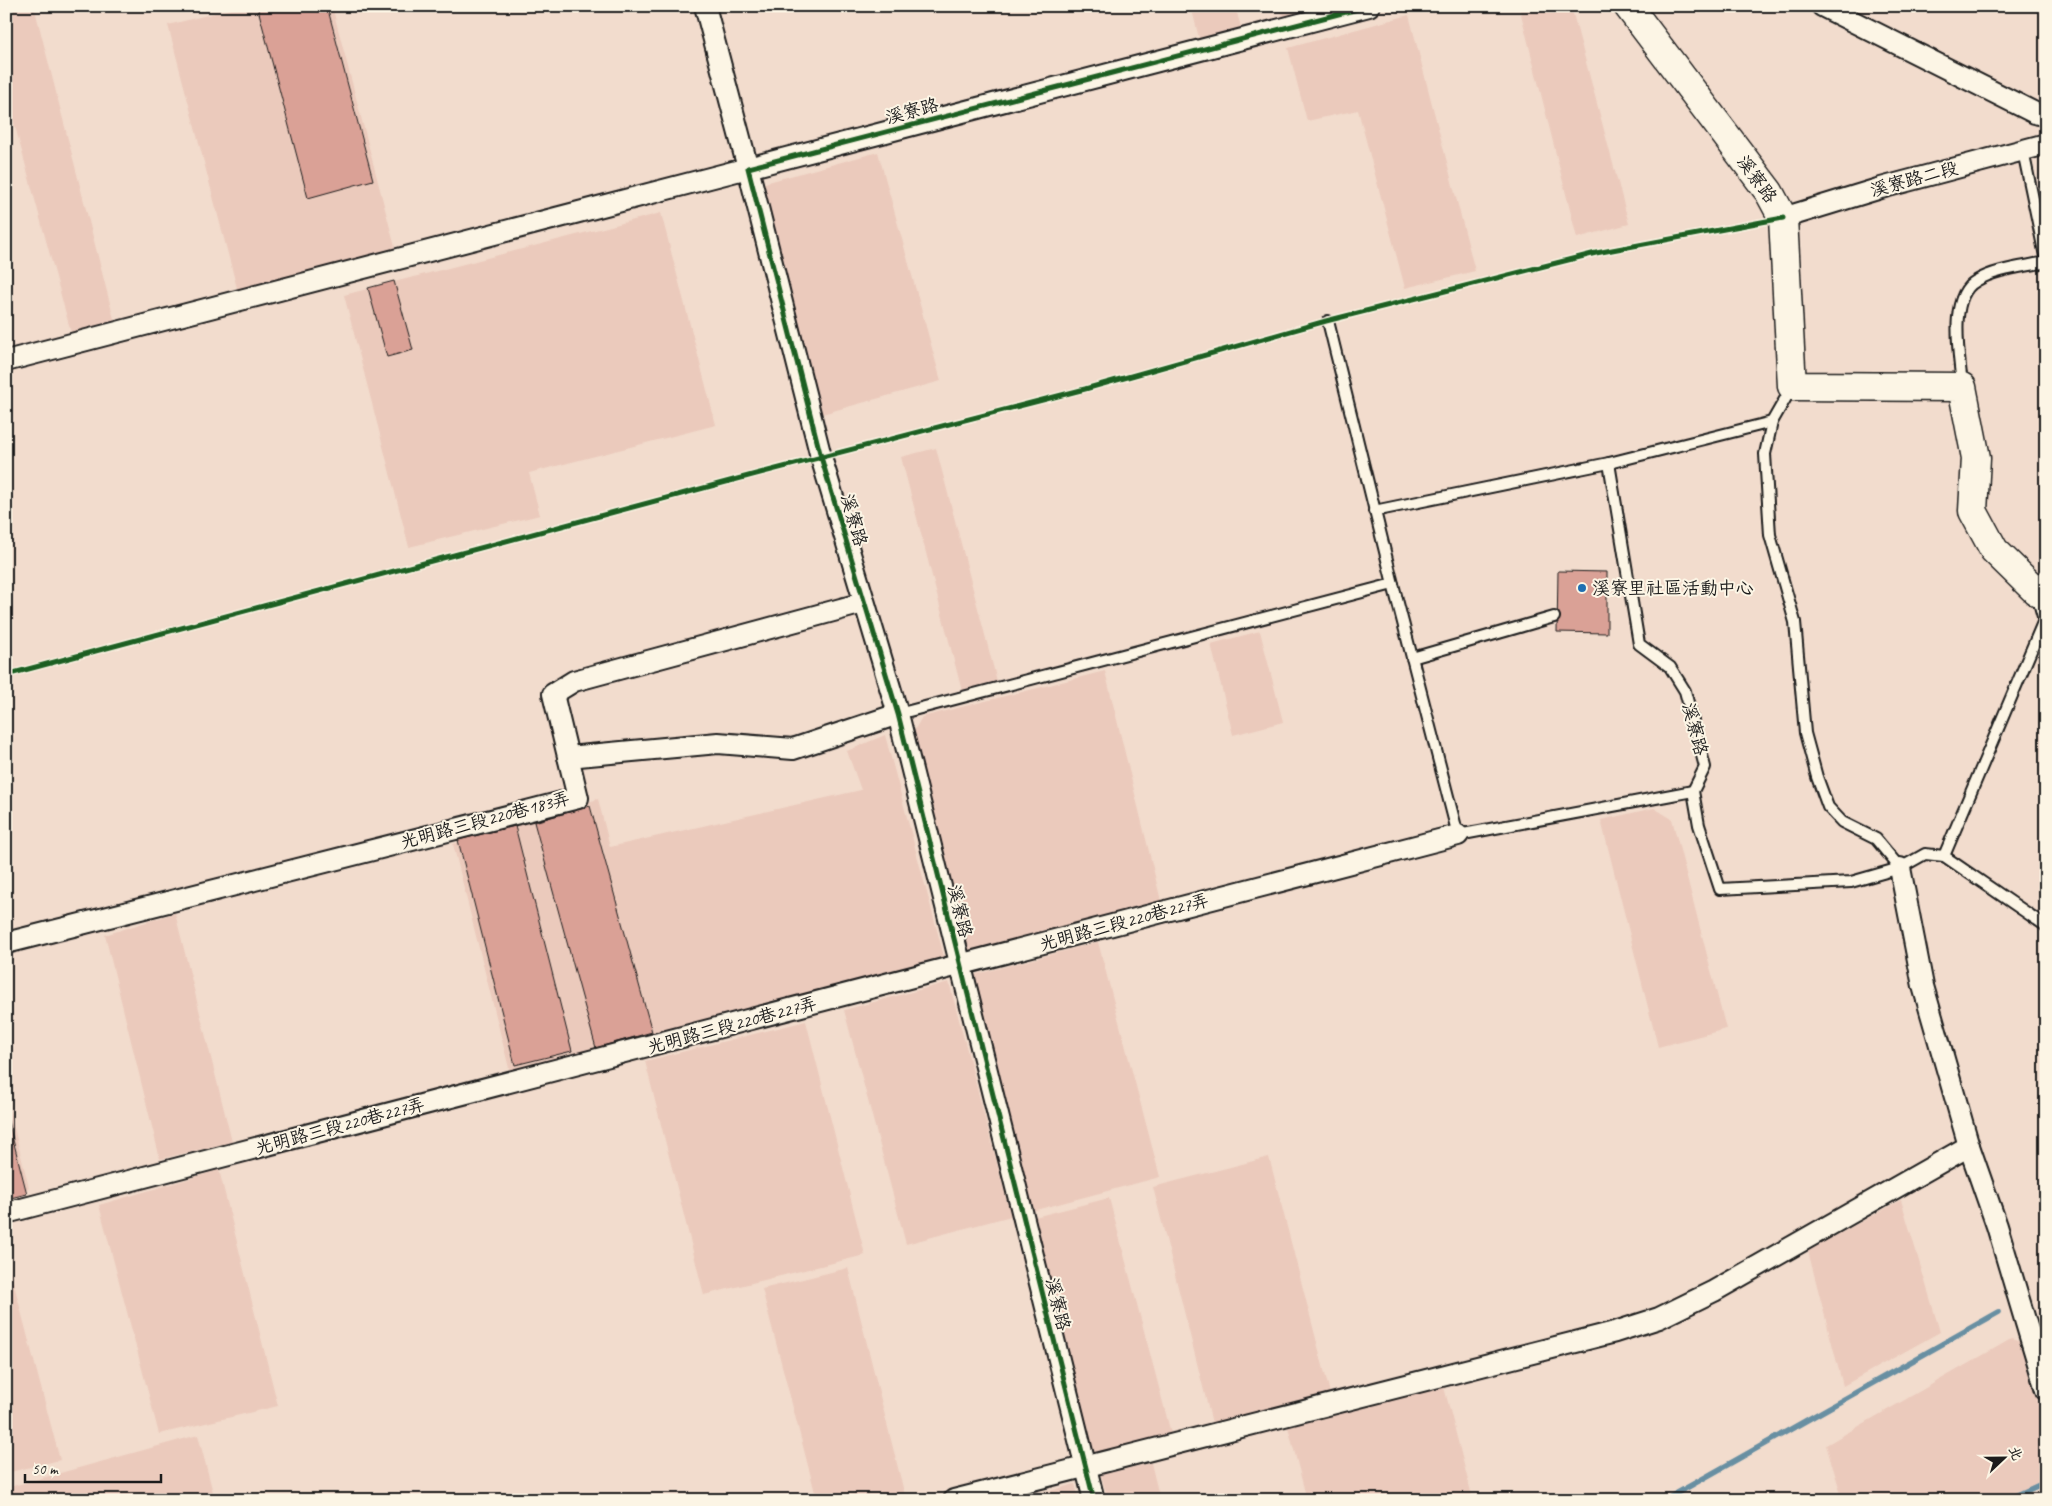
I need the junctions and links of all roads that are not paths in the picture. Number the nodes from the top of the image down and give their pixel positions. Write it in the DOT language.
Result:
graph roads {
  1 [pos="705,6"];
  2 [pos="1369,6"];
  3 [pos="1628,6"];
  4 [pos="1822,6"];
  5 [pos="2046,116"];
  6 [pos="2046,144"];
  7 [pos="2023,150"];
  8 [pos="748,168"];
  9 [pos="1783,218"];
  10 [pos="2046,262"];
  11 [pos="1328,320"];
  12 [pos="6,361"];
  13 [pos="1792,386"];
  14 [pos="1962,387"];
  15 [pos="1772,422"];
  16 [pos="1610,463"];
  17 [pos="1374,511"];
  18 [pos="1393,584"];
  19 [pos="2041,588"];
  20 [pos="863,602"];
  21 [pos="1554,616"];
  22 [pos="1412,658"];
  23 [pos="898,714"];
  24 [pos="568,757"];
  25 [pos="1693,791"];
  26 [pos="1458,835"];
  27 [pos="1944,856"];
  28 [pos="1900,868"];
  29 [pos="2046,926"];
  30 [pos="6,943"];
  31 [pos="960,966"];
  32 [pos="1969,1146"];
  33 [pos="6,1213"];
  34 [pos="2046,1390"];
  35 [pos="1084,1465"];
  36 [pos="954,1500"];
  37 [pos="1094,1500"];
  1 -- 8 [label="street"];
  2 -- 8 [label="street, 溪寮路"];
  3 -- 9 [label="street, 溪寮路"];
  4 -- 5 [label="street"];
  6 -- 7 [label="street, 溪寮路二段"];
  7 -- 9 [label="street, 溪寮路二段"];
  7 -- 10 [label="lane"];
  8 -- 12 [label="street"];
  8 -- 20 [label="street, 溪寮路"];
  9 -- 13 [label="street, 溪寮路"];
  10 -- 14 [label="lane"];
  11 -- 17 [label="lane"];
  13 -- 14 [label="street"];
  13 -- 15 [label="lane"];
  14 -- 19 [label="street"];
  15 -- 16 [label="lane"];
  15 -- 28 [label="lane"];
  16 -- 17 [label="lane"];
  16 -- 25 [label="lane, 溪寮路"];
  17 -- 18 [label="lane"];
  18 -- 22 [label="lane"];
  18 -- 23 [label="lane"];
  19 -- 27 [label="lane"];
  20 -- 23 [label="street, 溪寮路"];
  20 -- 24 [label="street, 光明路三段220巷183弄"];
  21 -- 22 [label="lane"];
  22 -- 26 [label="lane"];
  23 -- 24 [label="street"];
  23 -- 31 [label="street, 溪寮路"];
  24 -- 30 [label="street, 光明路三段220巷183弄"];
  25 -- 26 [label="lane"];
  25 -- 28 [label="lane"];
  26 -- 31 [label="street, 光明路三段220巷227弄"];
  27 -- 28 [label="lane"];
  27 -- 29 [label="lane"];
  28 -- 32 [label="street"];
  31 -- 33 [label="street, 光明路三段220巷227弄"];
  31 -- 35 [label="street, 溪寮路"];
  32 -- 34 [label="street"];
  32 -- 35 [label="street"];
  35 -- 36 [label="street"];
  35 -- 37 [label="street, 溪寮路"];
}
